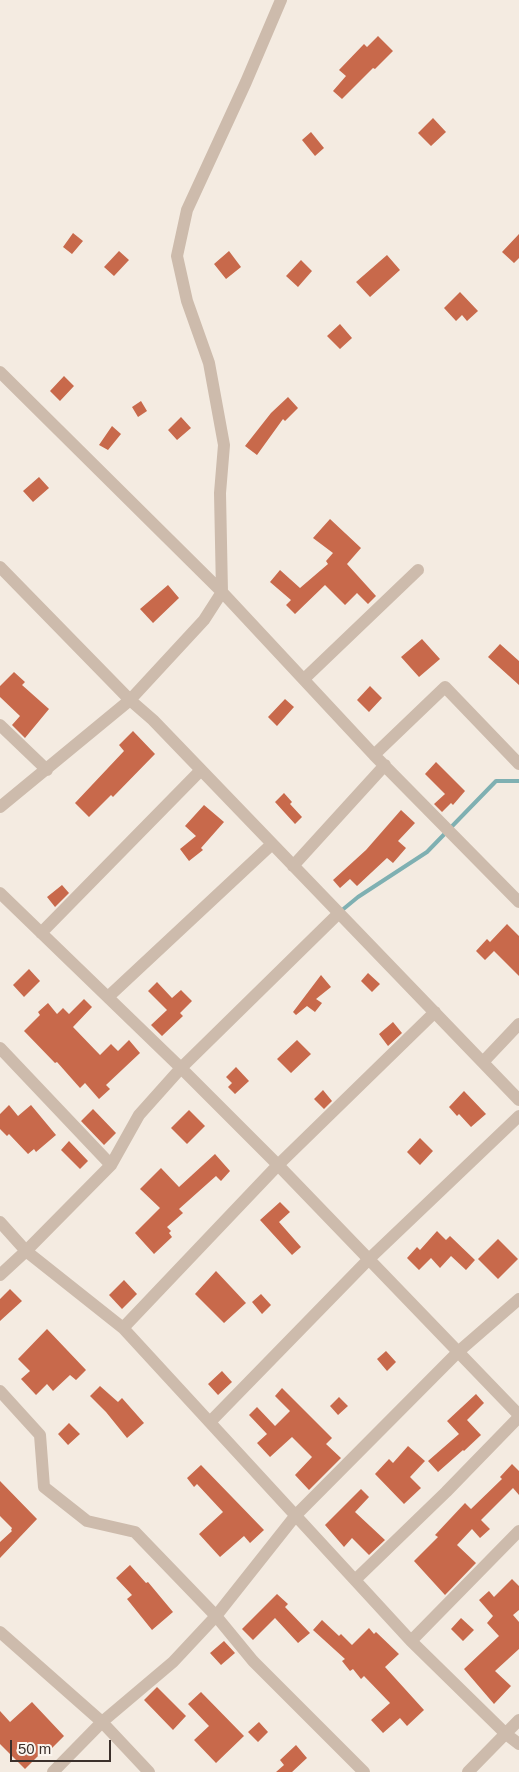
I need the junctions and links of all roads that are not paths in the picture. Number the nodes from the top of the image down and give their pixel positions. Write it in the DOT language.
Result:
graph roads {
  1 [pos="281,0"];
  2 [pos="0,372"];
  3 [pos="0,567"];
  4 [pos="418,570"];
  5 [pos="222,592"];
  6 [pos="304,679"];
  7 [pos="130,700"];
  8 [pos="0,725"];
  9 [pos="374,755"];
  10 [pos="519,764"];
  11 [pos="385,765"];
  12 [pos="47,770"];
  13 [pos="201,770"];
  14 [pos="0,807"];
  15 [pos="272,844"];
  16 [pos="293,866"];
  17 [pos="0,892"];
  18 [pos="519,902"];
  19 [pos="339,913"];
  20 [pos="41,933"];
  21 [pos="108,997"];
  22 [pos="435,1012"];
  23 [pos="519,1024"];
  24 [pos="0,1048"];
  25 [pos="483,1062"];
  26 [pos="181,1068"];
  27 [pos="519,1100"];
  28 [pos="519,1116"];
  29 [pos="111,1165"];
  30 [pos="278,1165"];
  31 [pos="0,1222"];
  32 [pos="26,1251"];
  33 [pos="369,1259"];
  34 [pos="0,1274"];
  35 [pos="519,1299"];
  36 [pos="123,1328"];
  37 [pos="458,1352"];
  38 [pos="0,1391"];
  39 [pos="519,1416"];
  40 [pos="210,1422"];
  41 [pos="296,1515"];
  42 [pos="519,1531"];
  43 [pos="355,1580"];
  44 [pos="216,1616"];
  45 [pos="0,1632"];
  46 [pos="411,1640"];
  47 [pos="519,1720"];
  48 [pos="102,1722"];
  49 [pos="506,1734"];
  50 [pos="519,1744"];
  51 [pos="53,1772"];
  52 [pos="149,1772"];
  53 [pos="364,1772"];
  54 [pos="468,1772"];
  1 -- 5 [label="street"];
  2 -- 5 [label="street"];
  3 -- 7 [label="street"];
  4 -- 6 [label="street"];
  5 -- 6 [label="street"];
  5 -- 7 [label="street"];
  6 -- 9 [label="street"];
  7 -- 12 [label="street"];
  7 -- 13 [label="street"];
  8 -- 12 [label="street"];
  9 -- 10 [label="street"];
  9 -- 11 [label="street"];
  11 -- 16 [label="street"];
  11 -- 18 [label="street"];
  12 -- 14 [label="street"];
  13 -- 15 [label="street"];
  13 -- 20 [label="street"];
  15 -- 16 [label="street"];
  15 -- 21 [label="street"];
  16 -- 19 [label="street"];
  17 -- 20 [label="street"];
  19 -- 22 [label="street"];
  19 -- 26 [label="street"];
  20 -- 21 [label="street"];
  21 -- 26 [label="street"];
  22 -- 25 [label="street"];
  22 -- 30 [label="street"];
  23 -- 25 [label="street"];
  24 -- 29 [label="street"];
  25 -- 27 [label="street"];
  26 -- 29 [label="street"];
  26 -- 30 [label="street"];
  28 -- 33 [label="street"];
  29 -- 32 [label="street"];
  30 -- 33 [label="street"];
  30 -- 36 [label="street"];
  31 -- 32 [label="street"];
  32 -- 34 [label="street"];
  32 -- 36 [label="street"];
  33 -- 37 [label="street"];
  33 -- 40 [label="street"];
  35 -- 37 [label="street"];
  36 -- 40 [label="street"];
  37 -- 39 [label="street"];
  37 -- 41 [label="street"];
  38 -- 44 [label="street"];
  39 -- 43 [label="street"];
  40 -- 41 [label="street"];
  41 -- 43 [label="street"];
  41 -- 44 [label="street"];
  42 -- 46 [label="street"];
  43 -- 46 [label="street"];
  44 -- 48 [label="street"];
  44 -- 53 [label="street"];
  45 -- 48 [label="street"];
  46 -- 49 [label="street"];
  47 -- 49 [label="street"];
  48 -- 51 [label="street"];
  48 -- 52 [label="street"];
  49 -- 50 [label="street"];
  49 -- 54 [label="street"];
}
